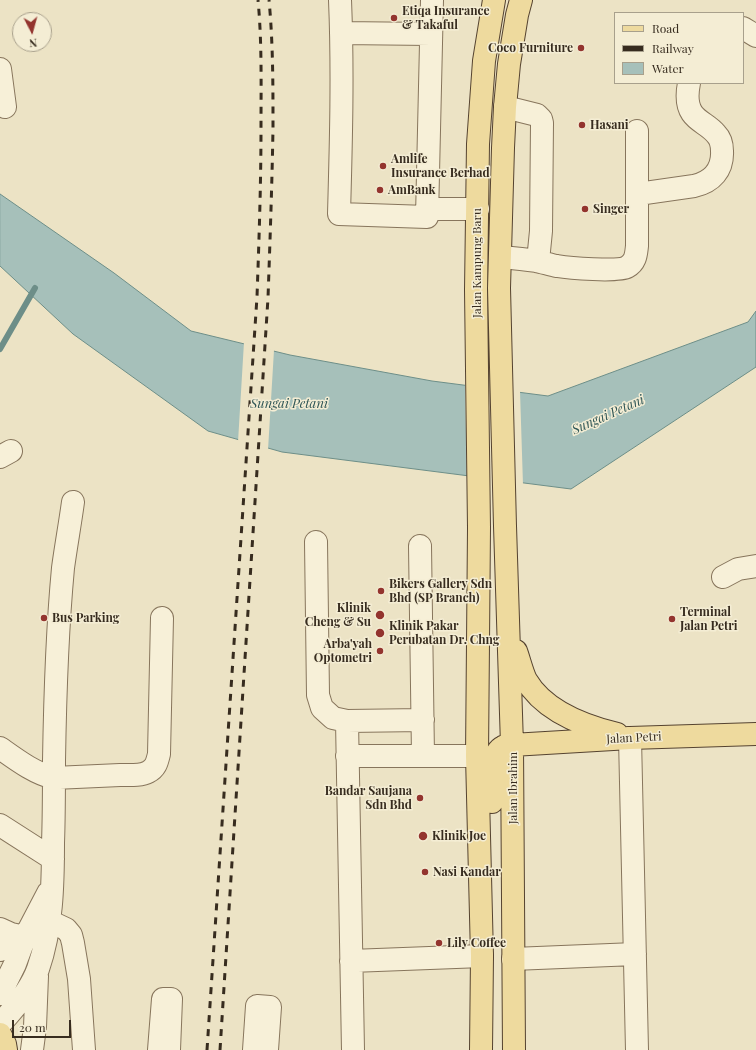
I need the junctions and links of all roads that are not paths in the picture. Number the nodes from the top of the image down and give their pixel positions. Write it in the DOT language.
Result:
graph roads {
  1 [pos="340,0"];
  2 [pos="432,0"];
  3 [pos="494,0"];
  4 [pos="521,0"];
  5 [pos="744,29"];
  6 [pos="342,33"];
  7 [pos="431,34"];
  8 [pos="756,36"];
  9 [pos="0,70"];
  10 [pos="689,84"];
  11 [pos="5,106"];
  12 [pos="506,106"];
  13 [pos="637,131"];
  14 [pos="638,194"];
  15 [pos="478,208"];
  16 [pos="427,209"];
  17 [pos="500,257"];
  18 [pos="538,261"];
  19 [pos="73,502"];
  20 [pos="505,526"];
  21 [pos="316,542"];
  22 [pos="420,546"];
  23 [pos="756,566"];
  24 [pos="723,577"];
  25 [pos="162,618"];
  26 [pos="509,627"];
  27 [pos="423,720"];
  28 [pos="347,721"];
  29 [pos="756,734"];
  30 [pos="630,738"];
  31 [pos="512,745"];
  32 [pos="0,748"];
  33 [pos="347,756"];
  34 [pos="423,756"];
  35 [pos="477,756"];
  36 [pos="54,778"];
  37 [pos="0,826"];
  38 [pos="53,859"];
  39 [pos="53,885"];
  40 [pos="480,898"];
  41 [pos="49,921"];
  42 [pos="0,929"];
  43 [pos="25,937"];
  44 [pos="0,950"];
  45 [pos="635,954"];
  46 [pos="482,956"];
  47 [pos="514,958"];
  48 [pos="351,961"];
  49 [pos="37,971"];
  50 [pos="0,994"];
  51 [pos="0,1024"];
  52 [pos="0,1034"];
  53 [pos="6,1050"];
  54 [pos="32,1050"];
  55 [pos="84,1050"];
  56 [pos="159,1050"];
  57 [pos="169,1050"];
  58 [pos="254,1050"];
  59 [pos="267,1050"];
  60 [pos="353,1050"];
  61 [pos="481,1050"];
  62 [pos="514,1050"];
  63 [pos="636,1050"];
  1 -- 6 [label="street"];
  2 -- 7 [label="street"];
  3 -- 15 [label="main road, Jalan Kampung Baru"];
  4 -- 12 [label="main road, Jalan Kampung Baru"];
  5 -- 8 [label="street"];
  6 -- 7 [label="street"];
  6 -- 16 [label="street"];
  7 -- 16 [label="street"];
  9 -- 11 [label="street"];
  10 -- 14 [label="street"];
  12 -- 17 [label="main road, Jalan Kampung Baru"];
  12 -- 18 [label="street"];
  13 -- 14 [label="street"];
  14 -- 18 [label="street"];
  15 -- 16 [label="street"];
  15 -- 35 [label="main road, Jalan Kampung Baru"];
  17 -- 18 [label="street"];
  17 -- 20 [label="main road, Jalan Kampung Baru"];
  19 -- 36 [label="street"];
  20 -- 26 [label="main road, Jalan Ibrahim"];
  21 -- 28 [label="street"];
  22 -- 27 [label="street"];
  23 -- 24 [label="street"];
  25 -- 36 [label="street"];
  26 -- 30 [label="main road"];
  26 -- 31 [label="main road, Jalan Ibrahim"];
  27 -- 28 [label="street"];
  27 -- 34 [label="street"];
  28 -- 33 [label="street"];
  29 -- 30 [label="main road, Jalan Petri"];
  30 -- 31 [label="main road, Jalan Petri"];
  30 -- 45 [label="street"];
  31 -- 40 [label="main road"];
  31 -- 47 [label="main road, Jalan Ibrahim"];
  32 -- 36 [label="street"];
  33 -- 34 [label="street"];
  33 -- 48 [label="street"];
  34 -- 35 [label="street"];
  35 -- 40 [label="main road"];
  36 -- 38 [label="street"];
  37 -- 38 [label="street"];
  38 -- 39 [label="street"];
  39 -- 41 [label="street"];
  39 -- 43 [label="street"];
  40 -- 46 [label="main road"];
  41 -- 49 [label="street"];
  41 -- 55 [label="street"];
  42 -- 43 [label="street"];
  43 -- 44 [label="street"];
  43 -- 50 [label="street"];
  45 -- 47 [label="street"];
  45 -- 63 [label="street"];
  46 -- 48 [label="street"];
  46 -- 61 [label="main road"];
  47 -- 62 [label="main road, Jalan Ibrahim"];
  48 -- 60 [label="street"];
  49 -- 51 [label="street"];
  49 -- 54 [label="street"];
  52 -- 53 [label="main road"];
  56 -- 57 [label="street"];
  58 -- 59 [label="street"];
}
